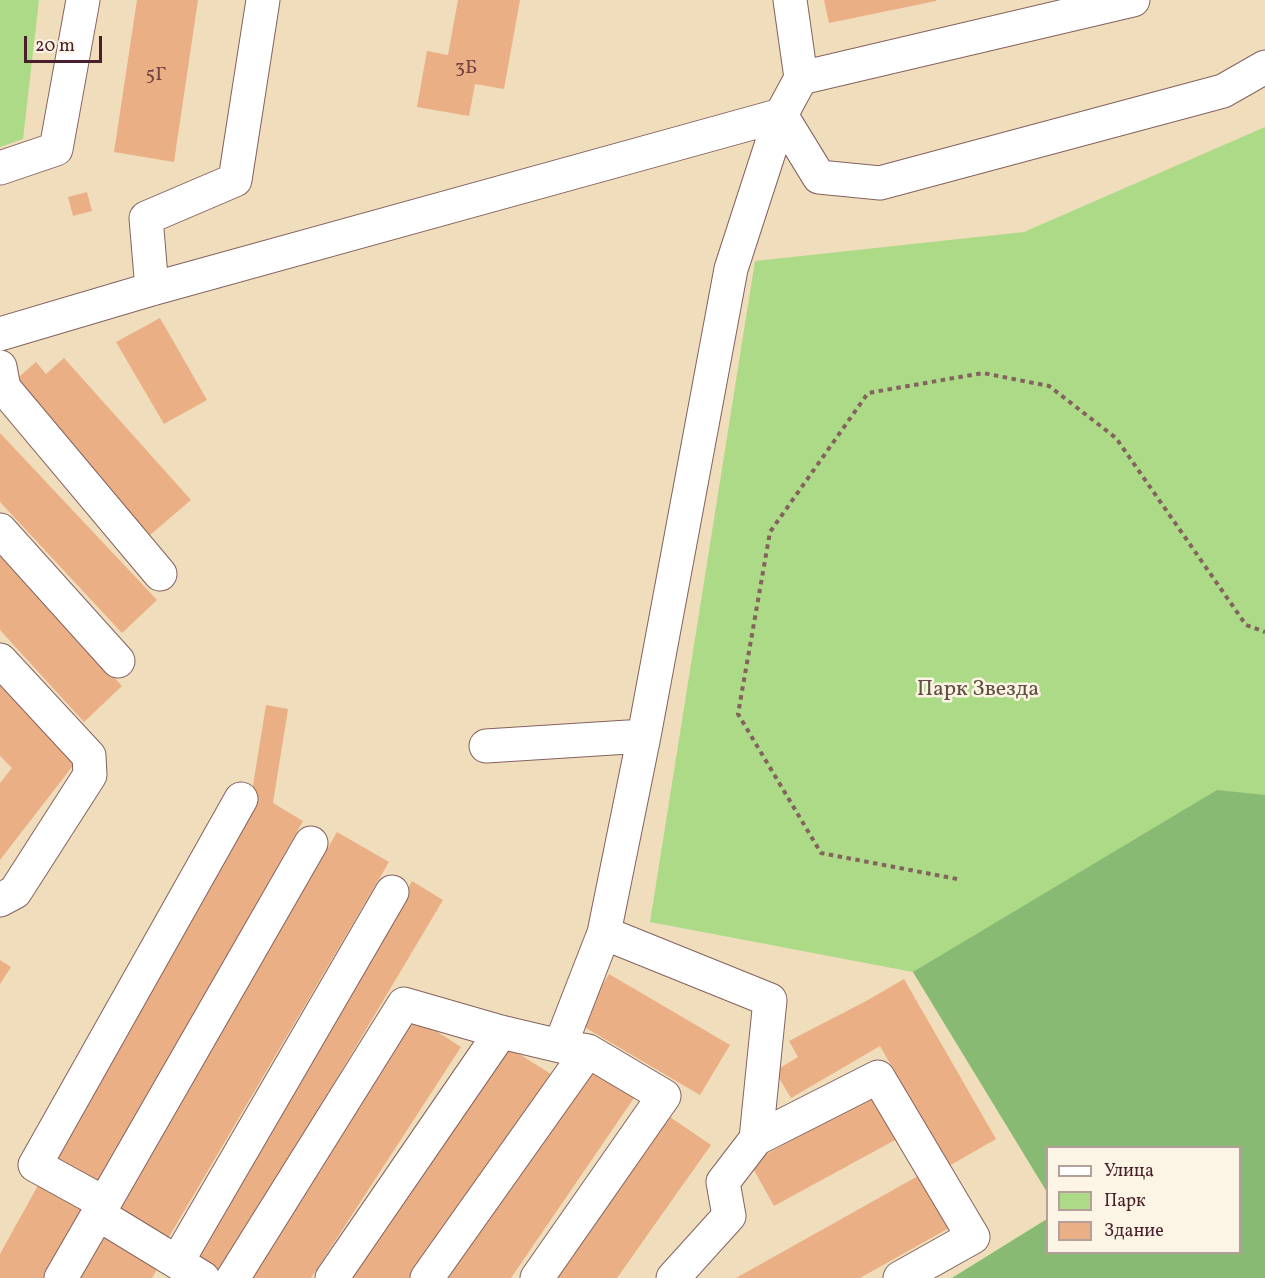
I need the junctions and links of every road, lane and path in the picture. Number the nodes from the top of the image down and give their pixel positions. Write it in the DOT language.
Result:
graph roads {
  1 [pos="83,0"];
  2 [pos="263,0"];
  3 [pos="790,0"];
  4 [pos="1133,0"];
  5 [pos="1265,67"];
  6 [pos="801,78"];
  7 [pos="781,115"];
  8 [pos="0,168"];
  9 [pos="152,289"];
  10 [pos="0,334"];
  11 [pos="0,367"];
  12 [pos="0,530"];
  13 [pos="160,574"];
  14 [pos="1265,633"];
  15 [pos="0,660"];
  16 [pos="118,661"];
  17 [pos="644,736"];
  18 [pos="486,746"];
  19 [pos="241,799"];
  20 [pos="311,843"];
  21 [pos="957,879"];
  22 [pos="392,892"];
  23 [pos="0,900"];
  24 [pos="604,933"];
  25 [pos="501,1032"];
  26 [pos="574,1049"];
  27 [pos="756,1139"];
  28 [pos="101,1208"];
  29 [pos="190,1270"];
  30 [pos="61,1278"];
  31 [pos="232,1278"];
  32 [pos="332,1278"];
  33 [pos="427,1278"];
  34 [pos="537,1278"];
  35 [pos="673,1278"];
  36 [pos="900,1278"];
  1 -- 8 [label="street"];
  2 -- 9 [label="street"];
  3 -- 6 [label="street"];
  4 -- 6 [label="street"];
  5 -- 7 [label="street"];
  6 -- 7 [label="street"];
  7 -- 9 [label="street"];
  7 -- 17 [label="street"];
  9 -- 10 [label="street"];
  11 -- 13 [label="street"];
  12 -- 16 [label="street"];
  14 -- 21 [label="path"];
  15 -- 23 [label="street"];
  17 -- 18 [label="street"];
  17 -- 24 [label="street"];
  19 -- 28 [label="street"];
  20 -- 28 [label="street"];
  22 -- 29 [label="street"];
  24 -- 26 [label="street"];
  24 -- 27 [label="street"];
  25 -- 26 [label="street"];
  25 -- 31 [label="street"];
  25 -- 32 [label="street"];
  26 -- 33 [label="street"];
  26 -- 34 [label="street"];
  27 -- 35 [label="street"];
  27 -- 36 [label="street"];
  28 -- 29 [label="street"];
  28 -- 30 [label="street"];
}
